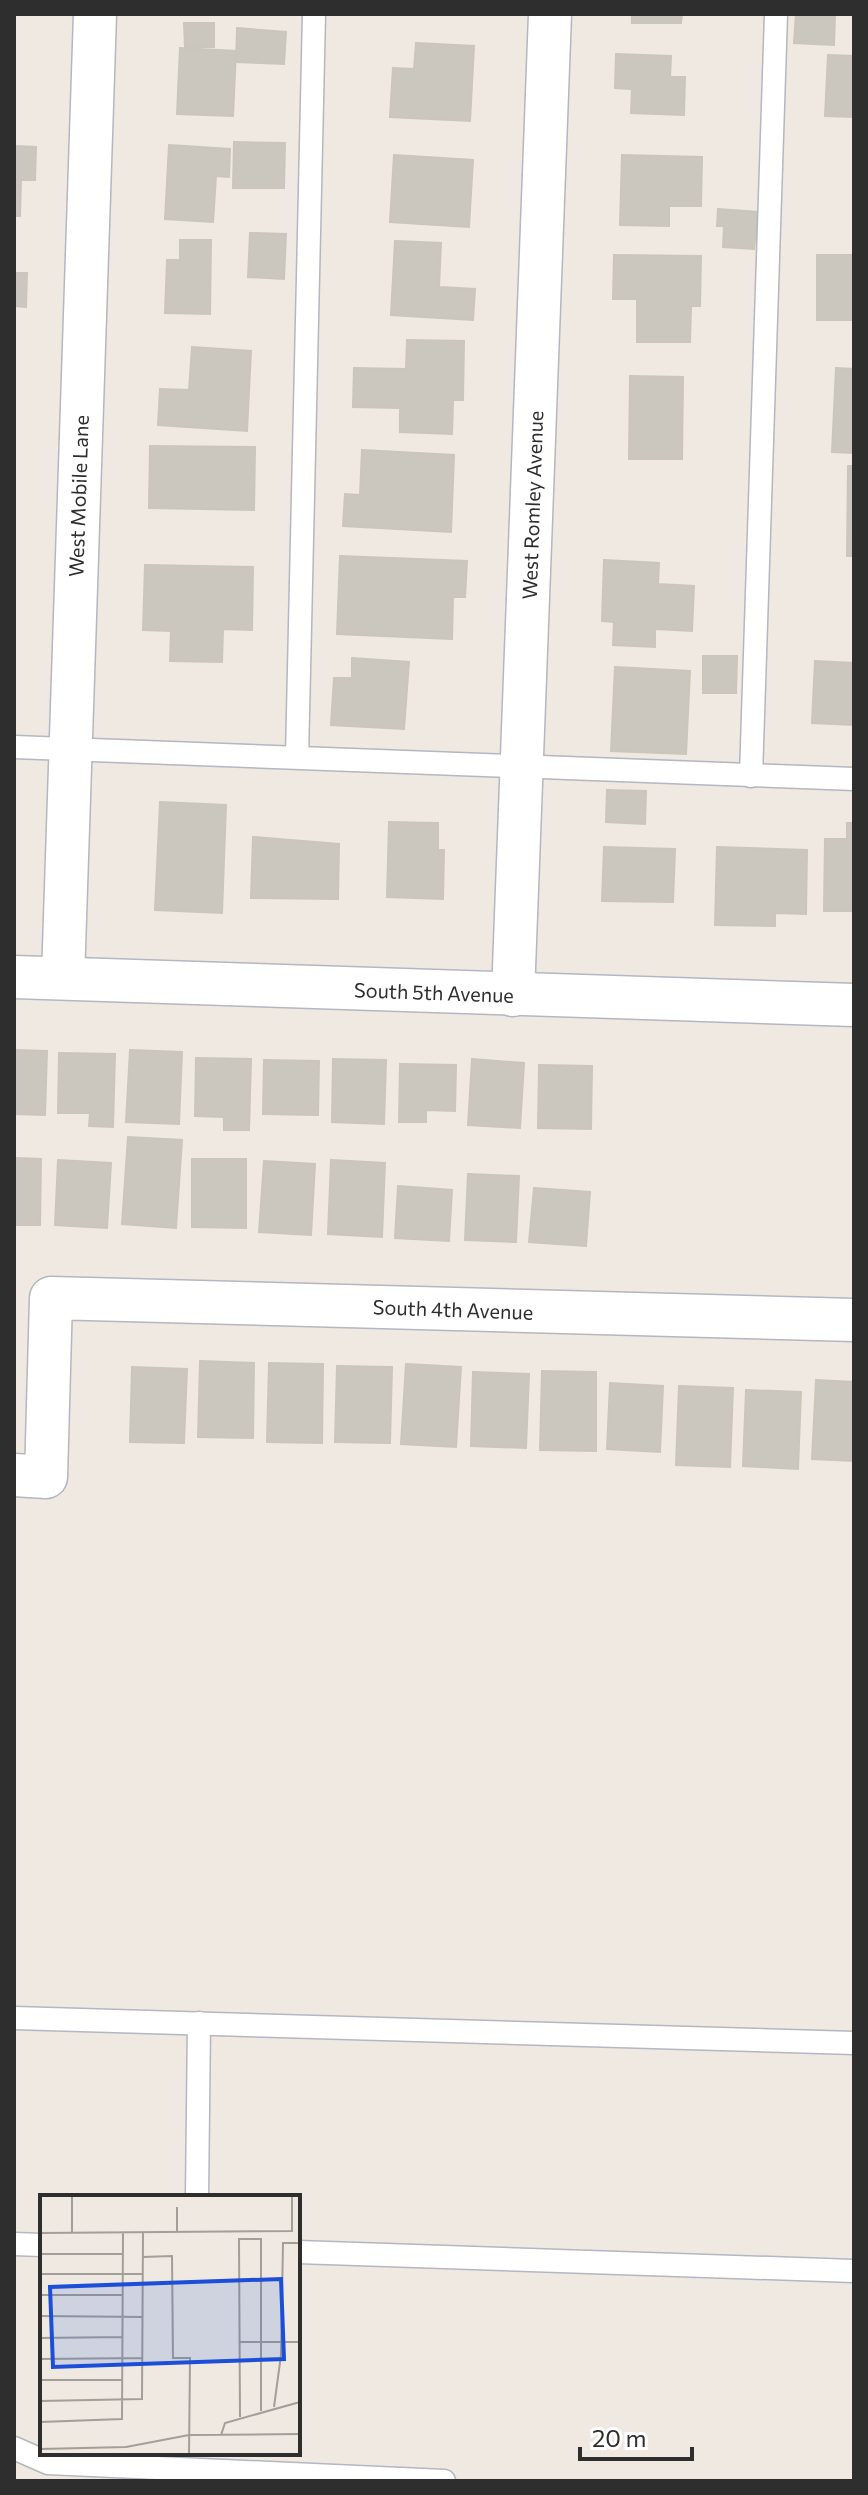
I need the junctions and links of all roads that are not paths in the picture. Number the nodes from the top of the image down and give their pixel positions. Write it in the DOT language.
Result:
graph roads {
  1 [pos="95,14"];
  2 [pos="314,14"];
  3 [pos="550,14"];
  4 [pos="776,14"];
  5 [pos="14,747"];
  6 [pos="69,749"];
  7 [pos="297,757"];
  8 [pos="522,765"];
  9 [pos="751,776"];
  10 [pos="854,779"];
  11 [pos="14,977"];
  12 [pos="63,978"];
  13 [pos="513,995"];
  14 [pos="854,1005"];
  15 [pos="854,1320"];
  16 [pos="30,1476"];
  17 [pos="14,2018"];
  18 [pos="199,2023"];
  19 [pos="854,2043"];
  20 [pos="197,2195"];
  21 [pos="14,2244"];
  22 [pos="40,2245"];
  23 [pos="300,2252"];
  24 [pos="854,2271"];
  25 [pos="14,2448"];
  26 [pos="194,2467"];
  27 [pos="444,2481"];
  1 -- 6 [label="street, West Mobile Lane"];
  2 -- 7 [label="lane"];
  3 -- 8 [label="street, West Romley Avenue"];
  4 -- 9 [label="lane"];
  5 -- 6 [label="lane"];
  6 -- 7 [label="lane"];
  6 -- 12 [label="street, West Mobile Lane"];
  7 -- 8 [label="lane"];
  8 -- 9 [label="lane"];
  8 -- 13 [label="street, West Romley Avenue"];
  9 -- 10 [label="lane"];
  11 -- 12 [label="street, South 5th Avenue"];
  12 -- 13 [label="street, South 5th Avenue"];
  13 -- 14 [label="street, South 5th Avenue"];
  15 -- 16 [label="street, South 4th Avenue"];
  17 -- 18 [label="lane"];
  18 -- 19 [label="lane"];
  18 -- 20 [label="lane"];
  21 -- 22 [label="lane"];
  23 -- 24 [label="lane"];
  25 -- 26 [label="lane"];
  26 -- 27 [label="lane"];
}
